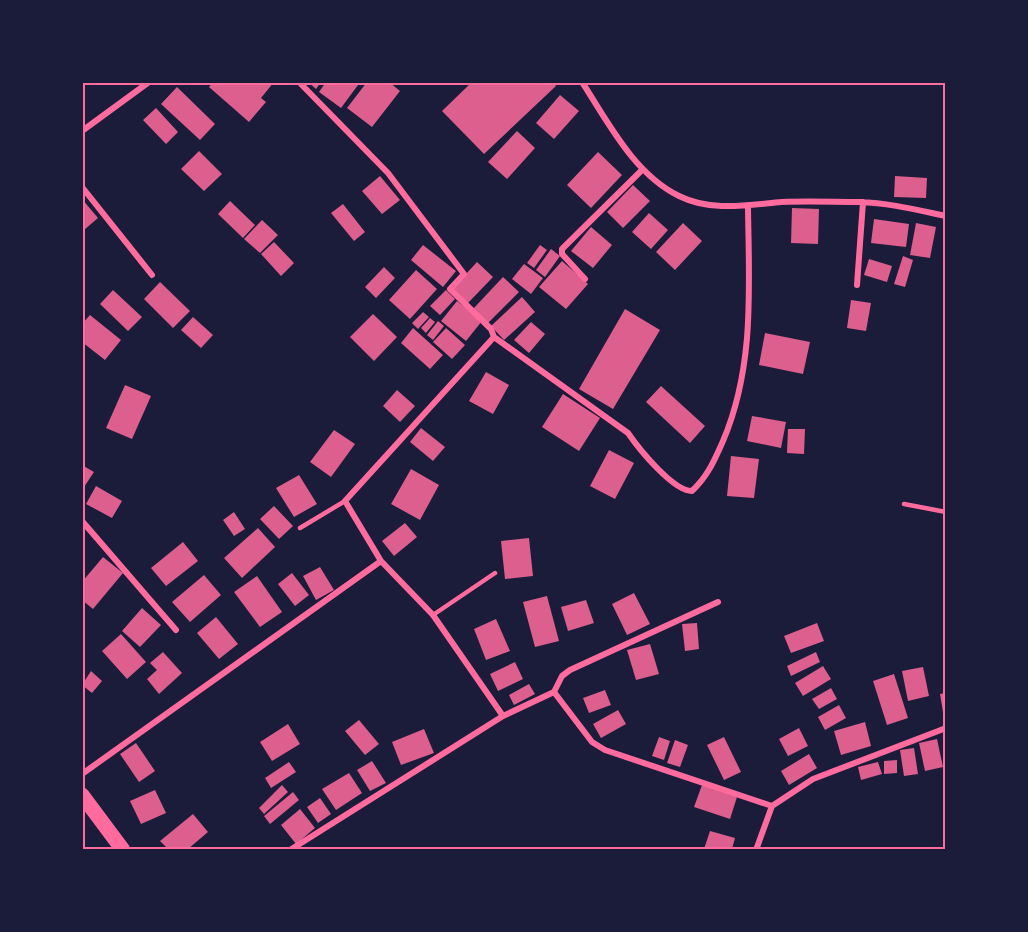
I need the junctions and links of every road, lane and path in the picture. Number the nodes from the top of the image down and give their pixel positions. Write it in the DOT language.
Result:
graph roads {
  1 [pos="148,82"];
  2 [pos="299,82"];
  3 [pos="582,82"];
  4 [pos="82,131"];
  5 [pos="643,169"];
  6 [pos="82,187"];
  7 [pos="863,202"];
  8 [pos="748,207"];
  9 [pos="945,216"];
  10 [pos="152,275"];
  11 [pos="585,279"];
  12 [pos="857,285"];
  13 [pos="494,337"];
  14 [pos="345,501"];
  15 [pos="904,504"];
  16 [pos="945,512"];
  17 [pos="82,521"];
  18 [pos="300,528"];
  19 [pos="381,561"];
  20 [pos="495,573"];
  21 [pos="718,602"];
  22 [pos="432,615"];
  23 [pos="176,630"];
  24 [pos="554,692"];
  25 [pos="503,716"];
  26 [pos="945,728"];
  27 [pos="82,774"];
  28 [pos="82,795"];
  29 [pos="772,806"];
  30 [pos="123,849"];
  31 [pos="290,849"];
  32 [pos="756,849"];
  1 -- 4 [label="street"];
  2 -- 13 [label="street"];
  3 -- 5 [label="street"];
  5 -- 8 [label="street"];
  5 -- 11 [label="street"];
  6 -- 10 [label="street"];
  7 -- 8 [label="street"];
  7 -- 9 [label="street"];
  7 -- 12 [label="street"];
  8 -- 13 [label="street"];
  13 -- 14 [label="street"];
  14 -- 18 [label="lane"];
  14 -- 19 [label="street"];
  15 -- 16 [label="lane"];
  17 -- 23 [label="street"];
  19 -- 22 [label="street"];
  19 -- 27 [label="street"];
  20 -- 22 [label="lane"];
  21 -- 24 [label="street"];
  22 -- 25 [label="street"];
  24 -- 25 [label="street"];
  24 -- 29 [label="street"];
  25 -- 31 [label="street"];
  26 -- 29 [label="street"];
  28 -- 30 [label="main road"];
  29 -- 32 [label="street"];
}
